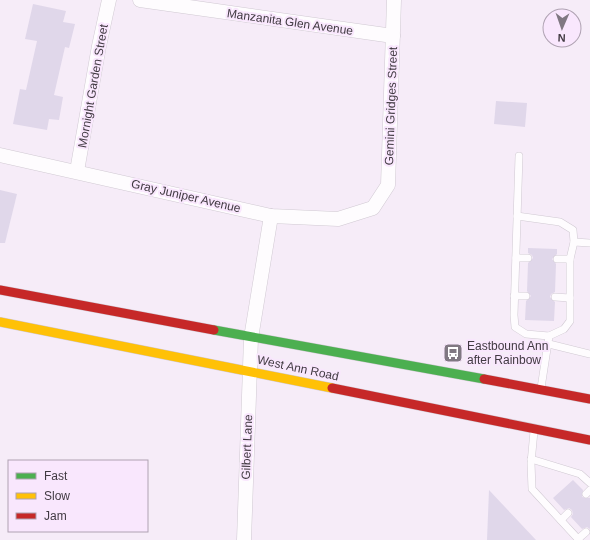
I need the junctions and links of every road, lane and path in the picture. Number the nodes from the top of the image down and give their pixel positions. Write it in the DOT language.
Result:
graph roads {
  1 [pos="109,0"];
  2 [pos="140,0"];
  3 [pos="394,0"];
  4 [pos="393,36"];
  5 [pos="0,155"];
  6 [pos="519,156"];
  7 [pos="77,171"];
  8 [pos="373,208"];
  9 [pos="271,216"];
  10 [pos="517,216"];
  11 [pos="574,242"];
  12 [pos="590,243"];
  13 [pos="516,258"];
  14 [pos="528,258"];
  15 [pos="557,259"];
  16 [pos="570,259"];
  17 [pos="0,290"];
  18 [pos="514,296"];
  19 [pos="526,296"];
  20 [pos="555,297"];
  21 [pos="570,298"];
  22 [pos="0,322"];
  23 [pos="251,338"];
  24 [pos="549,340"];
  25 [pos="590,354"];
  26 [pos="250,371"];
  27 [pos="540,390"];
  28 [pos="590,399"];
  29 [pos="534,429"];
  30 [pos="590,440"];
  31 [pos="531,459"];
  32 [pos="590,483"];
  33 [pos="568,513"];
  34 [pos="560,520"];
  35 [pos="586,532"];
  36 [pos="244,540"];
  37 [pos="579,540"];
  1 -- 7 [label="street, Mornight Garden Street"];
  2 -- 4 [label="street, Manzanita Glen Avenue"];
  3 -- 4 [label="street, Gemini Gridges Street"];
  4 -- 8 [label="street, Gemini Gridges Street"];
  5 -- 7 [label="street, Gray Juniper Avenue"];
  6 -- 10 [label="lane"];
  7 -- 9 [label="street, Gray Juniper Avenue"];
  8 -- 9 [label="street, Gray Juniper Avenue"];
  9 -- 23 [label="street, Gilbert Lane"];
  10 -- 11 [label="lane"];
  10 -- 13 [label="lane"];
  11 -- 12 [label="lane"];
  11 -- 16 [label="lane"];
  13 -- 14 [label="lane"];
  13 -- 18 [label="lane"];
  15 -- 16 [label="lane"];
  16 -- 21 [label="lane"];
  17 -- 23 [label="main road, West Ann Road"];
  18 -- 19 [label="lane"];
  18 -- 24 [label="lane"];
  20 -- 21 [label="lane"];
  21 -- 24 [label="lane"];
  22 -- 26 [label="main road, West Ann Road"];
  23 -- 26 [label="street, Gilbert Lane"];
  23 -- 27 [label="main road, West Ann Road"];
  24 -- 25 [label="lane"];
  24 -- 27 [label="lane"];
  26 -- 29 [label="main road, West Ann Road"];
  26 -- 36 [label="street, Gilbert Lane"];
  27 -- 28 [label="main road, West Ann Road"];
  29 -- 30 [label="main road, West Ann Road"];
  29 -- 31 [label="lane"];
  31 -- 32 [label="lane"];
  31 -- 34 [label="lane"];
  33 -- 34 [label="lane"];
  34 -- 37 [label="lane"];
  35 -- 37 [label="lane"];
}
